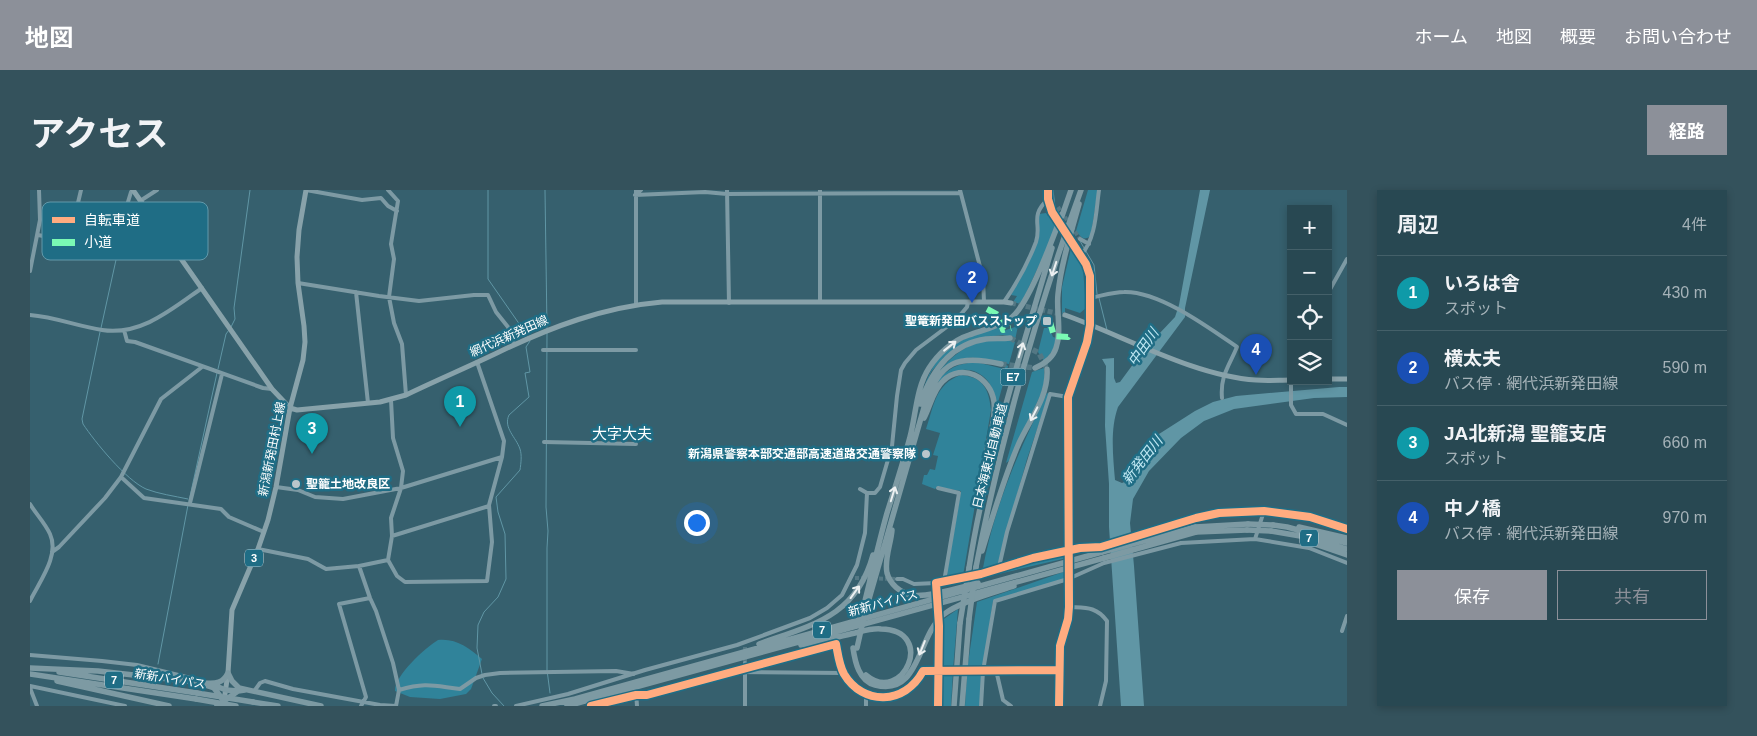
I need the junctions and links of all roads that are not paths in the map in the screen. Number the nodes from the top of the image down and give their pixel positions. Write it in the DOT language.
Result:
graph roads {
  1 [pos="39,190"];
  2 [pos="133,190"];
  3 [pos="157,190"];
  4 [pos="305,190"];
  5 [pos="388,190"];
  6 [pos="636,190"];
  7 [pos="641,190"];
  8 [pos="1048,190"];
  9 [pos="1071,190"];
  10 [pos="1082,190"];
  11 [pos="1099,190"];
  12 [pos="960,191"];
  13 [pos="727,192"];
  14 [pos="820,192"];
  15 [pos="635,195"];
  16 [pos="1048,199"];
  17 [pos="140,201"];
  18 [pos="128,202"];
  19 [pos="397,211"];
  20 [pos="1052,212"];
  21 [pos="1062,214"];
  22 [pos="38,235"];
  23 [pos="42,236"];
  24 [pos="1080,238"];
  25 [pos="1089,244"];
  26 [pos="1076,247"];
  27 [pos="1080,255"];
  28 [pos="1347,259"];
  29 [pos="182,260"];
  30 [pos="30,271"];
  31 [pos="298,283"];
  32 [pos="1332,286"];
  33 [pos="202,288"];
  34 [pos="356,292"];
  35 [pos="390,297"];
  36 [pos="1090,298"];
  37 [pos="820,302"];
  38 [pos="968,302"];
  39 [pos="984,302"];
  40 [pos="1004,302"];
  41 [pos="729,303"];
  42 [pos="1011,303"];
  43 [pos="636,304"];
  44 [pos="30,315"];
  45 [pos="1065,315"];
  46 [pos="1090,325"];
  47 [pos="124,330"];
  48 [pos="1010,338"];
  49 [pos="514,344"];
  50 [pos="543,350"];
  51 [pos="636,350"];
  52 [pos="477,362"];
  53 [pos="1001,364"];
  54 [pos="202,367"];
  55 [pos="1034,368"];
  56 [pos="1047,369"];
  57 [pos="222,374"];
  58 [pos="1224,374"];
  59 [pos="1332,379"];
  60 [pos="1287,380"];
  61 [pos="1347,380"];
  62 [pos="1290,385"];
  63 [pos="272,389"];
  64 [pos="406,395"];
  65 [pos="1068,396"];
  66 [pos="1222,398"];
  67 [pos="391,400"];
  68 [pos="368,403"];
  69 [pos="290,408"];
  70 [pos="1347,425"];
  71 [pos="916,427"];
  72 [pos="544,442"];
  73 [pos="636,444"];
  74 [pos="502,457"];
  75 [pos="121,477"];
  76 [pos="276,487"];
  77 [pos="402,488"];
  78 [pos="938,488"];
  79 [pos="860,489"];
  80 [pos="867,493"];
  81 [pos="190,503"];
  82 [pos="30,504"];
  83 [pos="490,506"];
  84 [pos="1264,511"];
  85 [pos="887,515"];
  86 [pos="894,516"];
  87 [pos="1177,524"];
  88 [pos="1347,529"];
  89 [pos="1287,530"];
  90 [pos="264,532"];
  91 [pos="392,536"];
  92 [pos="1347,538"];
  93 [pos="1255,539"];
  94 [pos="1347,543"];
  95 [pos="1174,544"];
  96 [pos="258,548"];
  97 [pos="1347,549"];
  98 [pos="972,551"];
  99 [pos="1068,551"];
  100 [pos="52,552"];
  101 [pos="1103,555"];
  102 [pos="1347,555"];
  103 [pos="1068,558"];
  104 [pos="388,560"];
  105 [pos="1347,563"];
  106 [pos="359,566"];
  107 [pos="974,567"];
  108 [pos="999,568"];
  109 [pos="1043,569"];
  110 [pos="1049,573"];
  111 [pos="1068,573"];
  112 [pos="897,579"];
  113 [pos="1068,579"];
  114 [pos="944,582"];
  115 [pos="370,598"];
  116 [pos="30,601"];
  117 [pos="1069,607"];
  118 [pos="865,609"];
  119 [pos="1347,616"];
  120 [pos="939,626"];
  121 [pos="1342,631"];
  122 [pos="855,648"];
  123 [pos="761,653"];
  124 [pos="30,655"];
  125 [pos="719,659"];
  126 [pos="30,668"];
  127 [pos="744,668"];
  128 [pos="996,670"];
  129 [pos="1059,670"];
  130 [pos="938,671"];
  131 [pos="945,671"];
  132 [pos="975,671"];
  133 [pos="983,671"];
  134 [pos="228,673"];
  135 [pos="843,673"];
  136 [pos="30,674"];
  137 [pos="636,676"];
  138 [pos="198,682"];
  139 [pos="208,684"];
  140 [pos="30,687"];
  141 [pos="226,690"];
  142 [pos="248,690"];
  143 [pos="255,690"];
  144 [pos="399,690"];
  145 [pos="238,691"];
  146 [pos="636,693"];
  147 [pos="197,696"];
  148 [pos="866,696"];
  149 [pos="32,698"];
  150 [pos="363,701"];
  151 [pos="225,704"];
  152 [pos="37,706"];
  153 [pos="125,706"];
  154 [pos="169,706"];
  155 [pos="217,706"];
  156 [pos="236,706"];
  157 [pos="278,706"];
  158 [pos="321,706"];
  159 [pos="361,706"];
  160 [pos="396,706"];
  161 [pos="516,706"];
  162 [pos="542,706"];
  163 [pos="567,706"];
  164 [pos="591,706"];
  165 [pos="637,706"];
  166 [pos="745,706"];
  167 [pos="866,706"];
  168 [pos="938,706"];
  169 [pos="954,706"];
  170 [pos="962,706"];
  171 [pos="981,706"];
  172 [pos="1011,706"];
  173 [pos="1059,706"];
  174 [pos="1100,706"];
  1 -- 22 [label="street"];
  2 -- 17 [label="main road"];
  2 -- 18 [label="street"];
  3 -- 17 [label="street"];
  4 -- 19 [label="street"];
  4 -- 31 [label="main road, 新潟新発田村上線 / 3"];
  5 -- 19 [label="street"];
  6 -- 15 [label="street"];
  7 -- 15 [label="street"];
  8 -- 16 [label="street"];
  9 -- 21 [label="highway, 日本海東北自動車道 / E7"];
  10 -- 55 [label="highway"];
  10 -- 107 [label="highway, 日本海東北自動車道 / E7, one-way"];
  11 -- 25 [label="street"];
  12 -- 14 [label="street"];
  12 -- 39 [label="street"];
  13 -- 14 [label="street"];
  13 -- 15 [label="street"];
  13 -- 41 [label="street"];
  14 -- 37 [label="street"];
  15 -- 43 [label="street"];
  16 -- 20 [label="street"];
  16 -- 40 [label="street"];
  19 -- 35 [label="street"];
  71 -- 21 [label="highway, one-way"];
  98 -- 21 [label="highway, 日本海東北自動車道 / E7, one-way"];
  22 -- 23 [label="street"];
  22 -- 30 [label="street"];
  24 -- 25 [label="street"];
  25 -- 27 [label="street"];
  26 -- 27 [label="street"];
  27 -- 36 [label="street"];
  28 -- 32 [label="street"];
  29 -- 33 [label="main road"];
  31 -- 34 [label="street"];
  31 -- 69 [label="main road, 新潟新発田村上線 / 3"];
  33 -- 47 [label="street"];
  33 -- 63 [label="main road"];
  34 -- 35 [label="street"];
  34 -- 68 [label="street"];
  35 -- 49 [label="street"];
  35 -- 64 [label="street"];
  36 -- 46 [label="street"];
  36 -- 58 [label="street"];
  37 -- 38 [label="main road, 網代浜新発田線"];
  37 -- 41 [label="main road, 網代浜新発田線"];
  38 -- 39 [label="main road, 網代浜新発田線"];
  38 -- 80 [label="street"];
  39 -- 40 [label="main road, 網代浜新発田線"];
  40 -- 42 [label="main road, 網代浜新発田線"];
  41 -- 43 [label="main road, 網代浜新発田線"];
  43 -- 49 [label="main road, 網代浜新発田線"];
  44 -- 47 [label="street"];
  45 -- 46 [label="main road"];
  46 -- 58 [label="main road"];
  46 -- 65 [label="street"];
  47 -- 54 [label="street"];
  48 -- 71 [label="highway"];
  49 -- 52 [label="main road, 網代浜新発田線"];
  50 -- 51 [label="street"];
  52 -- 64 [label="main road, 網代浜新発田線"];
  52 -- 74 [label="street"];
  53 -- 71 [label="highway"];
  54 -- 57 [label="street"];
  54 -- 75 [label="street"];
  56 -- 107 [label="highway, one-way"];
  57 -- 63 [label="street"];
  57 -- 81 [label="street"];
  58 -- 60 [label="main road"];
  58 -- 66 [label="street"];
  59 -- 61 [label="main road"];
  62 -- 70 [label="street"];
  63 -- 69 [label="main road"];
  64 -- 67 [label="main road, 網代浜新発田線"];
  65 -- 99 [label="street"];
  65 -- 108 [label="street"];
  67 -- 68 [label="main road, 網代浜新発田線"];
  67 -- 77 [label="street"];
  68 -- 69 [label="main road, 網代浜新発田線"];
  69 -- 76 [label="main road, 新潟新発田村上線 / 3"];
  85 -- 71 [label="highway, one-way"];
  71 -- 86 [label="highway"];
  71 -- 98 [label="highway"];
  72 -- 73 [label="street"];
  74 -- 77 [label="street"];
  74 -- 83 [label="street"];
  75 -- 81 [label="street"];
  75 -- 100 [label="street"];
  76 -- 77 [label="street"];
  76 -- 90 [label="main road, 新潟新発田村上線 / 3"];
  77 -- 91 [label="street"];
  78 -- 114 [label="street"];
  79 -- 80 [label="street"];
  80 -- 137 [label="street"];
  81 -- 90 [label="street"];
  82 -- 100 [label="street"];
  83 -- 91 [label="street"];
  83 -- 104 [label="street"];
  84 -- 87 [label="street"];
  84 -- 88 [label="street"];
  84 -- 93 [label="street"];
  85 -- 118 [label="highway"];
  125 -- 85 [label="highway, one-way"];
  86 -- 109 [label="highway"];
  86 -- 118 [label="highway"];
  87 -- 95 [label="street"];
  87 -- 101 [label="street"];
  89 -- 92 [label="highway, 7"];
  89 -- 94 [label="highway, 新新バイパス / 7"];
  89 -- 97 [label="highway, 新新バイパス / 7"];
  89 -- 101 [label="highway, 新新バイパス / 7, bridge"];
  89 -- 102 [label="highway, 7"];
  90 -- 96 [label="main road, 新潟新発田村上線 / 3"];
  91 -- 104 [label="street"];
  93 -- 95 [label="street"];
  93 -- 105 [label="street"];
  95 -- 101 [label="street"];
  96 -- 106 [label="street"];
  96 -- 134 [label="main road, 新潟新発田村上線 / 3"];
  98 -- 107 [label="highway, 日本海東北自動車道 / E7"];
  99 -- 101 [label="street"];
  99 -- 103 [label="street"];
  99 -- 108 [label="street"];
  100 -- 116 [label="street"];
  101 -- 109 [label="highway, 新新バイパス / 7"];
  101 -- 110 [label="highway, 新新バイパス / 7"];
  101 -- 113 [label="street"];
  104 -- 106 [label="street"];
  106 -- 115 [label="street"];
  107 -- 169 [label="highway, 日本海東北自動車道 / E7, bridge"];
  107 -- 170 [label="highway, 日本海東北自動車道 / E7, bridge"];
  108 -- 114 [label="street"];
  109 -- 125 [label="highway, 新新バイパス / 7"];
  110 -- 122 [label="highway, one-way"];
  110 -- 123 [label="highway, 新新バイパス / 7"];
  111 -- 113 [label="street"];
  112 -- 114 [label="street"];
  113 -- 117 [label="street"];
  113 -- 133 [label="street"];
  115 -- 144 [label="street"];
  115 -- 150 [label="street"];
  117 -- 129 [label="street"];
  117 -- 174 [label="street"];
  118 -- 122 [label="highway, bridge"];
  119 -- 121 [label="street"];
  120 -- 130 [label="street"];
  122 -- 123 [label="highway"];
  123 -- 163 [label="highway, 新新バイパス / 7"];
  124 -- 138 [label="street"];
  125 -- 162 [label="highway, 新新バイパス / 7"];
  126 -- 138 [label="highway"];
  126 -- 147 [label="highway, 新新バイパス / 7"];
  127 -- 135 [label="street"];
  127 -- 135 [label="street"];
  127 -- 146 [label="street"];
  127 -- 166 [label="street"];
  128 -- 129 [label="street"];
  128 -- 133 [label="street"];
  128 -- 172 [label="street"];
  129 -- 173 [label="street"];
  130 -- 131 [label="street"];
  130 -- 148 [label="street"];
  130 -- 168 [label="street"];
  132 -- 133 [label="street"];
  133 -- 171 [label="street"];
  134 -- 139 [label="highway"];
  134 -- 141 [label="main road, 新潟新発田村上線 / 3"];
  134 -- 142 [label="highway"];
  135 -- 148 [label="street"];
  136 -- 147 [label="highway, 新新バイパス / 7"];
  136 -- 154 [label="highway"];
  137 -- 144 [label="street"];
  137 -- 161 [label="street"];
  138 -- 139 [label="highway"];
  138 -- 151 [label="highway"];
  139 -- 141 [label="highway"];
  140 -- 149 [label="street"];
  140 -- 153 [label="street"];
  141 -- 145 [label="highway"];
  141 -- 151 [label="main road, 新潟新発田村上線 / 3"];
  142 -- 143 [label="highway"];
  142 -- 145 [label="highway"];
  143 -- 150 [label="street"];
  143 -- 158 [label="highway"];
  144 -- 160 [label="street"];
  145 -- 151 [label="highway"];
  146 -- 164 [label="street"];
  146 -- 165 [label="street"];
  147 -- 156 [label="highway, 新新バイパス / 7, bridge"];
  147 -- 157 [label="highway, 新新バイパス / 7, bridge"];
  148 -- 167 [label="street"];
  149 -- 152 [label="street"];
  150 -- 159 [label="street"];
  150 -- 160 [label="street"];
  151 -- 155 [label="highway"];
}
